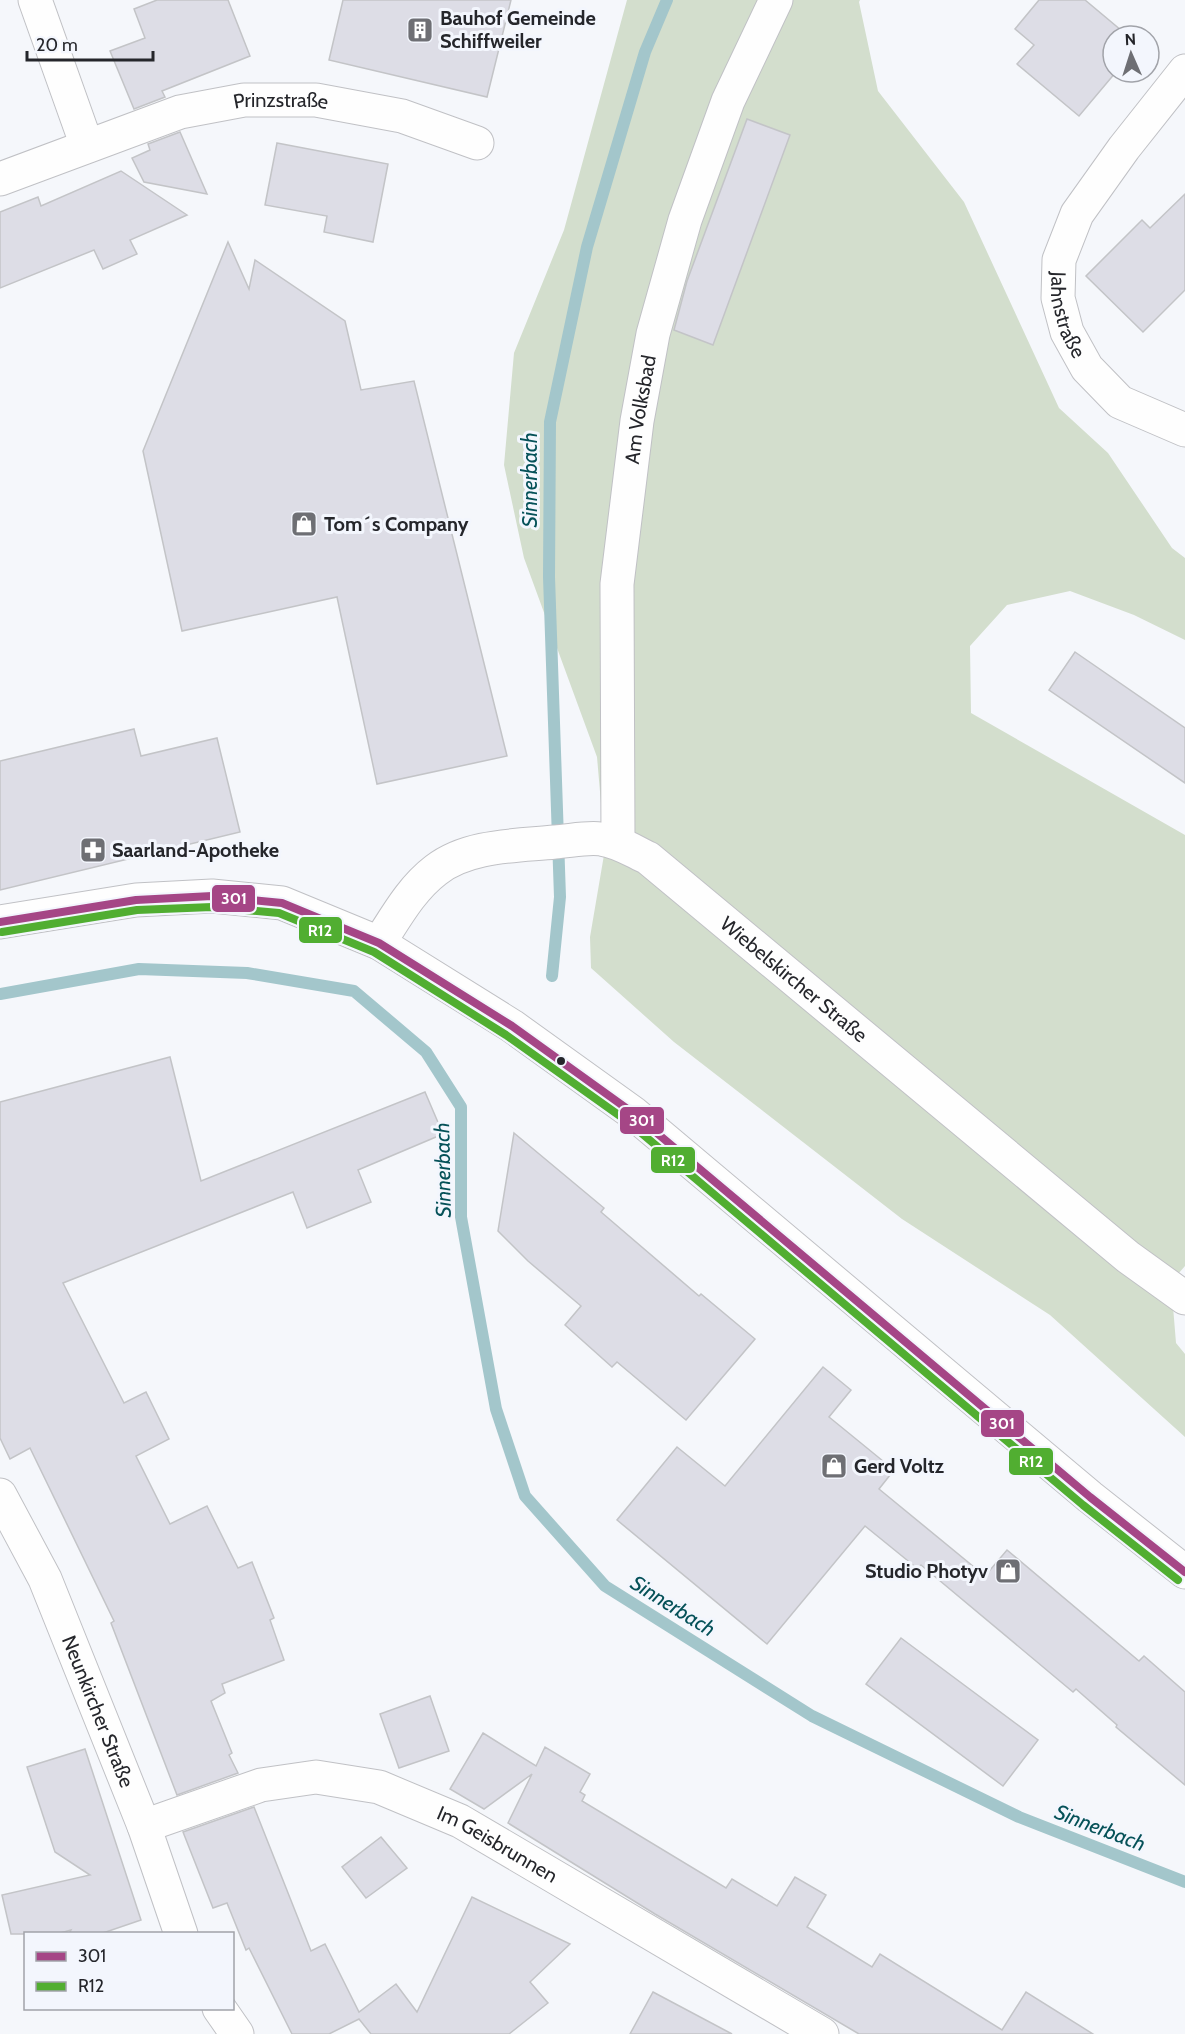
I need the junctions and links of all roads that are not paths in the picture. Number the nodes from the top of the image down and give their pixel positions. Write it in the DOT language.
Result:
graph roads {
  1 [pos="35,0"];
  2 [pos="776,0"];
  3 [pos="1185,71"];
  4 [pos="477,143"];
  5 [pos="87,146"];
  6 [pos="0,179"];
  7 [pos="1185,430"];
  8 [pos="618,843"];
  9 [pos="0,922"];
  10 [pos="380,943"];
  11 [pos="1185,1298"];
  12 [pos="0,1496"];
  13 [pos="1185,1572"];
  14 [pos="144,1826"];
  15 [pos="180,1932"];
  16 [pos="220,2010"];
  17 [pos="237,2034"];
  18 [pos="822,2034"];
  1 -- 5 [label="street"];
  2 -- 8 [label="street, Am Volksbad"];
  3 -- 7 [label="street, Jahnstraße"];
  4 -- 5 [label="street, Prinzstraße"];
  5 -- 6 [label="street, Prinzstraße"];
  8 -- 10 [label="street, Wiebelskircher Straße"];
  8 -- 11 [label="street, Wiebelskircher Straße"];
  9 -- 10 [label="street"];
  10 -- 13 [label="street"];
  12 -- 14 [label="street, Neunkircher Straße"];
  14 -- 15 [label="street, Neunkircher Straße"];
  14 -- 18 [label="street, Im Geisbrunnen"];
  16 -- 17 [label="street"];
}
